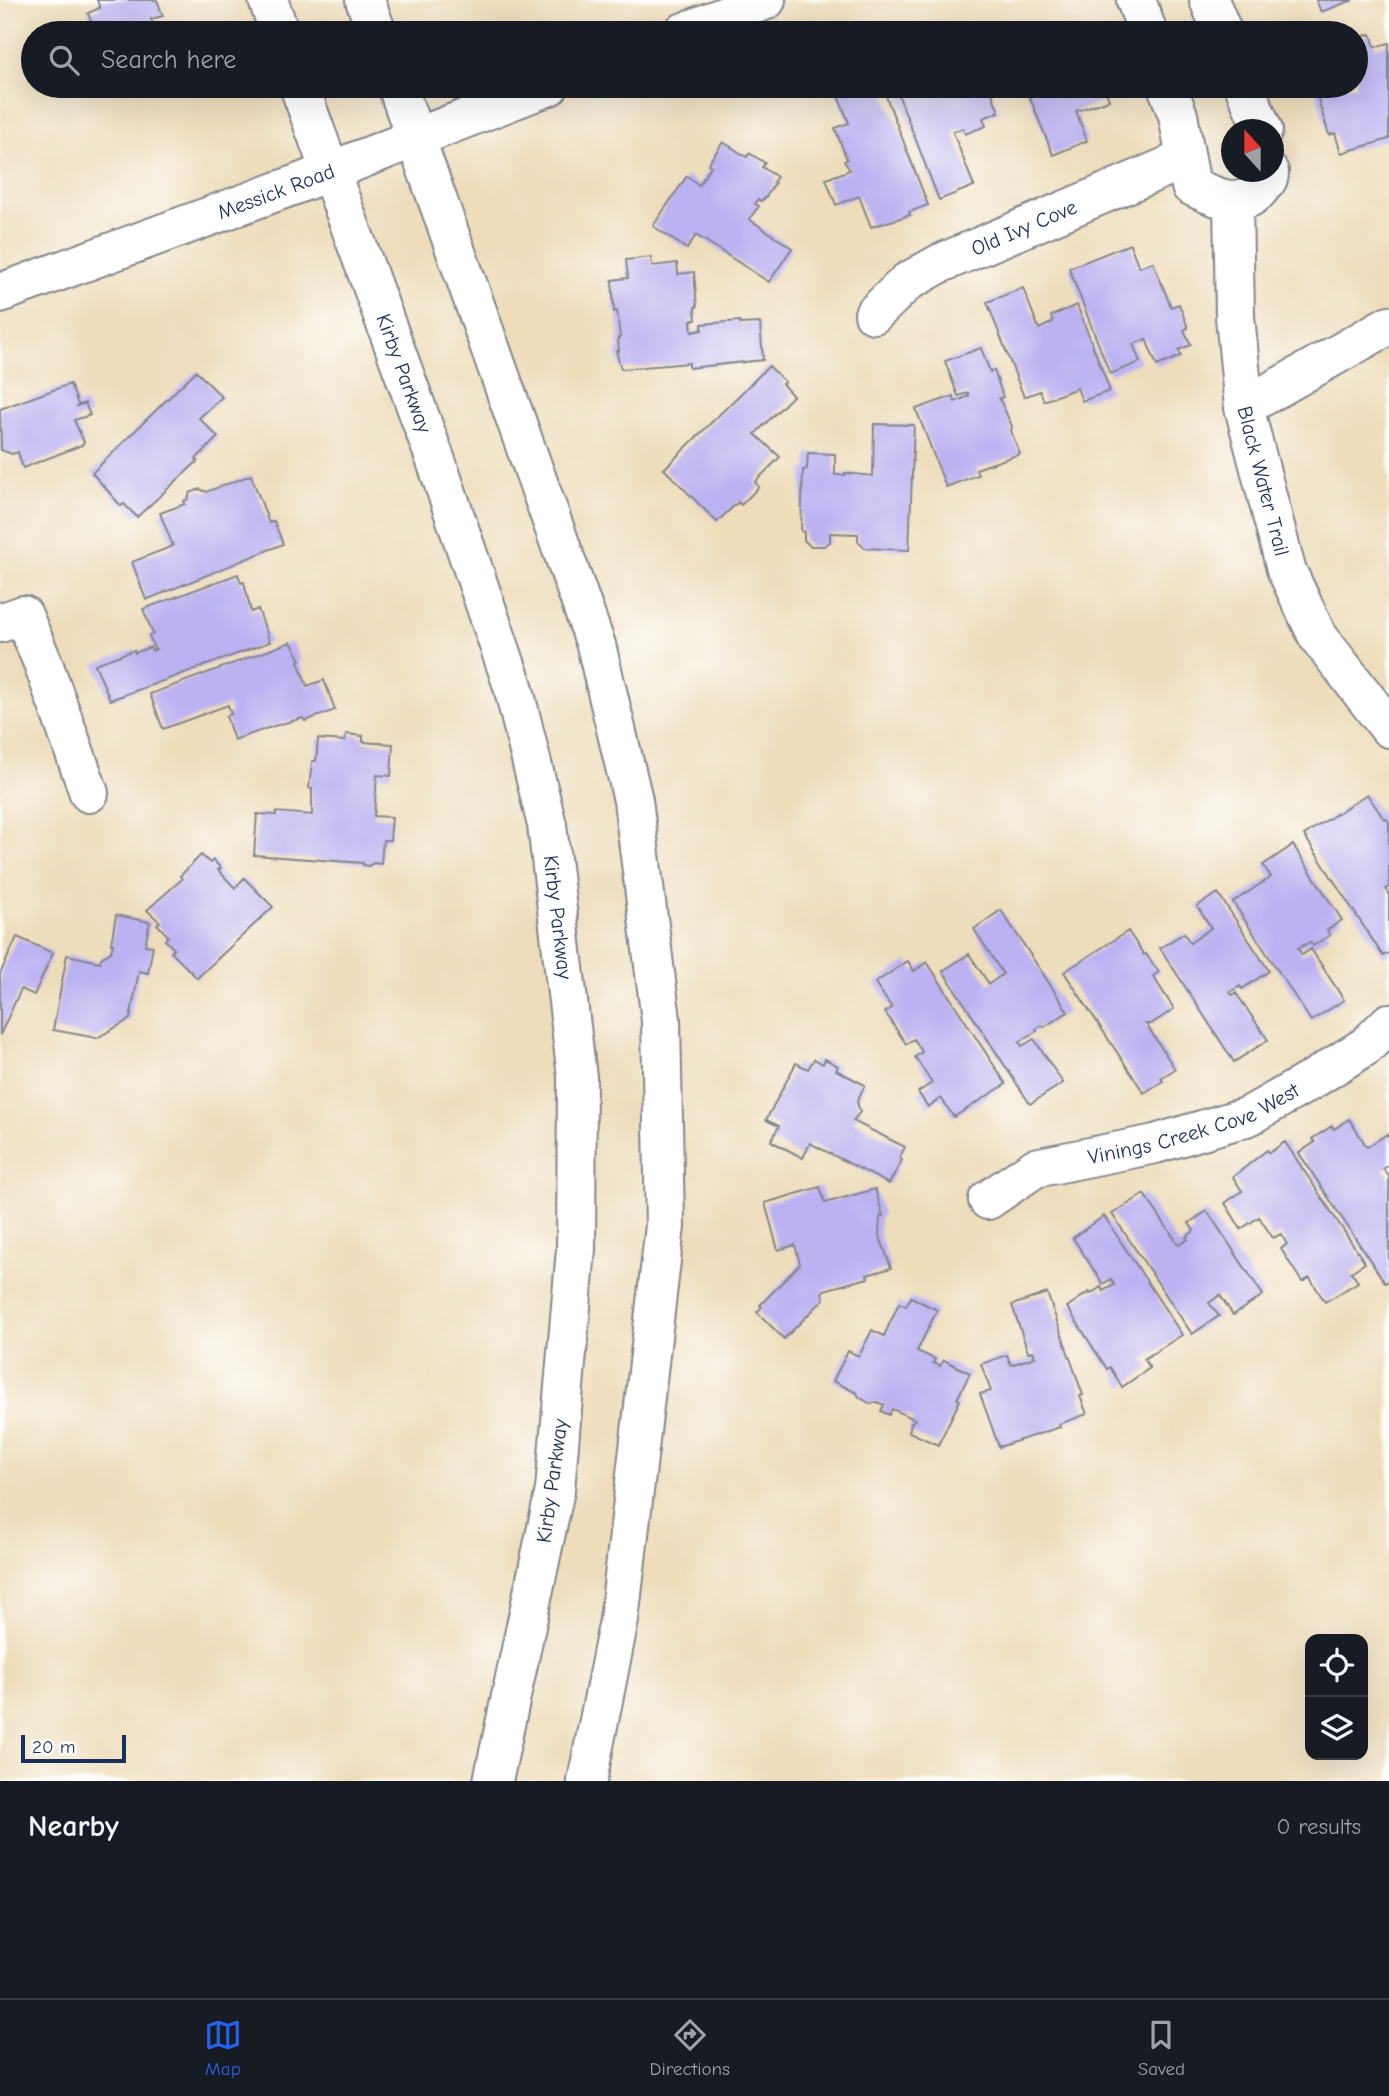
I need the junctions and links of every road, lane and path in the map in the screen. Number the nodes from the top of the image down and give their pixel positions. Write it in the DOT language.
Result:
graph roads {
  1 [pos="268,0"];
  2 [pos="365,0"];
  3 [pos="766,0"];
  4 [pos="1136,0"];
  5 [pos="1209,0"];
  6 [pos="276,21"];
  7 [pos="373,21"];
  8 [pos="713,21"];
  9 [pos="1144,21"];
  10 [pos="1218,21"];
  11 [pos="303,98"];
  12 [pos="401,98"];
  13 [pos="518,98"];
  14 [pos="1172,98"];
  15 [pos="1249,98"];
  16 [pos="1258,119"];
  17 [pos="416,138"];
  18 [pos="1185,159"];
  19 [pos="330,171"];
  20 [pos="1266,182"];
  21 [pos="1233,202"];
  22 [pos="0,293"];
  23 [pos="874,314"];
  24 [pos="1389,325"];
  25 [pos="1244,407"];
  26 [pos="0,623"];
  27 [pos="1389,728"];
  28 [pos="89,793"];
  29 [pos="1389,1023"];
  30 [pos="988,1200"];
  31 [pos="493,1781"];
  32 [pos="587,1781"];
  1 -- 6 [label="main road"];
  2 -- 7 [label="main road"];
  3 -- 8 [label="main road"];
  4 -- 9 [label="main road"];
  5 -- 10 [label="main road"];
  11 -- 19 [label="main road, Kirby Parkway"];
  12 -- 17 [label="main road"];
  13 -- 17 [label="main road, Messick Road"];
  14 -- 18 [label="main road"];
  15 -- 16 [label="main road"];
  17 -- 19 [label="main road, Messick Road"];
  17 -- 32 [label="main road"];
  18 -- 21 [label="main road"];
  18 -- 23 [label="main road, Old Ivy Cove"];
  19 -- 22 [label="main road, Messick Road"];
  19 -- 31 [label="main road, Kirby Parkway"];
  20 -- 21 [label="main road"];
  21 -- 25 [label="main road, Black Water Trail"];
  24 -- 25 [label="main road"];
  25 -- 27 [label="main road, Black Water Trail"];
  26 -- 28 [label="main road"];
  29 -- 30 [label="main road, Vinings Creek Cove West"];
}
